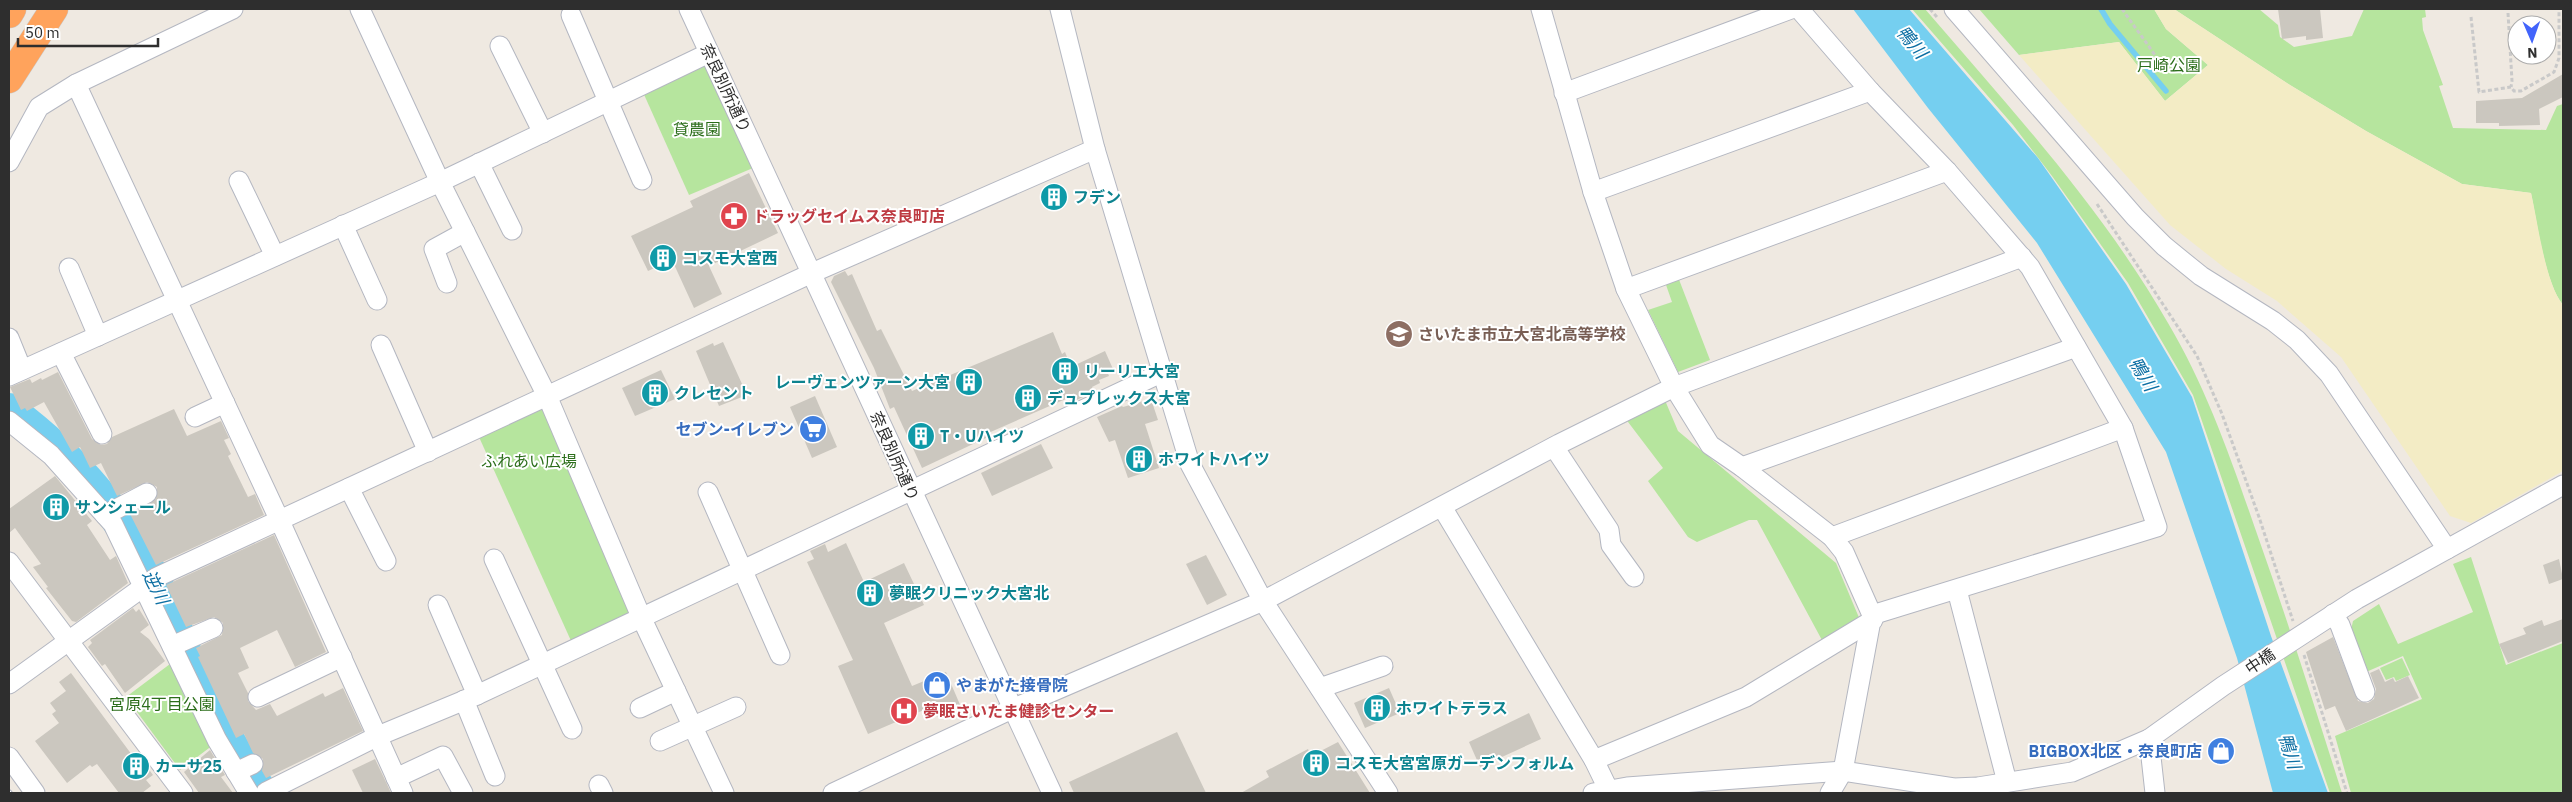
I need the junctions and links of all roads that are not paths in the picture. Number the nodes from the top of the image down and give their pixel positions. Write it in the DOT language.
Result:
graph roads {
  1 [pos="12,9"];
  2 [pos="54,9"];
  3 [pos="232,9"];
  4 [pos="360,9"];
  5 [pos="689,9"];
  6 [pos="1060,9"];
  7 [pos="1541,9"];
  8 [pos="1791,9"];
  9 [pos="1799,9"];
  10 [pos="9,14"];
  11 [pos="571,15"];
  12 [pos="1949,16"];
  13 [pos="500,46"];
  14 [pos="709,53"];
  15 [pos="9,79"];
  16 [pos="76,84"];
  17 [pos="1870,91"];
  18 [pos="1564,93"];
  19 [pos="607,103"];
  20 [pos="543,133"];
  21 [pos="1095,149"];
  22 [pos="9,162"];
  23 [pos="480,163"];
  24 [pos="1947,171"];
  25 [pos="239,180"];
  26 [pos="642,180"];
  27 [pos="440,182"];
  28 [pos="1593,192"];
  29 [pos="343,225"];
  30 [pos="512,230"];
  31 [pos="465,232"];
  32 [pos="275,256"];
  33 [pos="2022,257"];
  34 [pos="69,268"];
  35 [pos="812,273"];
  36 [pos="447,283"];
  37 [pos="1626,290"];
  38 [pos="176,300"];
  39 [pos="377,300"];
  40 [pos="98,336"];
  41 [pos="9,338"];
  42 [pos="381,345"];
  43 [pos="2076,347"];
  44 [pos="60,353"];
  45 [pos="15,373"];
  46 [pos="1162,374"];
  47 [pos="1674,387"];
  48 [pos="548,398"];
  49 [pos="225,403"];
  50 [pos="195,417"];
  51 [pos="9,421"];
  52 [pos="2123,428"];
  53 [pos="102,434"];
  54 [pos="1554,447"];
  55 [pos="428,452"];
  56 [pos="1742,466"];
  57 [pos="2563,485"];
  58 [pos="349,488"];
  59 [pos="708,492"];
  60 [pos="911,492"];
  61 [pos="147,493"];
  62 [pos="1442,507"];
  63 [pos="110,512"];
  64 [pos="279,519"];
  65 [pos="1832,537"];
  66 [pos="2447,549"];
  67 [pos="494,559"];
  68 [pos="386,561"];
  69 [pos="9,562"];
  70 [pos="743,572"];
  71 [pos="1634,577"];
  72 [pos="150,582"];
  73 [pos="1957,590"];
  74 [pos="1263,601"];
  75 [pos="438,606"];
  76 [pos="2333,614"];
  77 [pos="1873,617"];
  78 [pos="642,619"];
  79 [pos="213,628"];
  80 [pos="68,641"];
  81 [pos="181,650"];
  82 [pos="780,655"];
  83 [pos="342,657"];
  84 [pos="541,666"];
  85 [pos="1383,666"];
  86 [pos="9,684"];
  87 [pos="1320,688"];
  88 [pos="676,691"];
  89 [pos="2365,692"];
  90 [pos="258,697"];
  91 [pos="471,698"];
  92 [pos="736,707"];
  93 [pos="640,708"];
  94 [pos="1012,709"];
  95 [pos="693,726"];
  96 [pos="572,729"];
  97 [pos="378,736"];
  98 [pos="2149,739"];
  99 [pos="660,741"];
  100 [pos="9,757"];
  101 [pos="1594,760"];
  102 [pos="1843,771"];
  103 [pos="495,776"];
  104 [pos="2007,782"];
  105 [pos="871,785"];
  106 [pos="400,786"];
  107 [pos="1978,790"];
  108 [pos="1614,791"];
  109 [pos="463,792"];
  110 [pos="35,793"];
  111 [pos="183,793"];
  112 [pos="258,793"];
  113 [pos="724,793"];
  114 [pos="833,793"];
  115 [pos="1052,793"];
  116 [pos="1388,793"];
  117 [pos="1830,793"];
  118 [pos="2155,793"];
  1 -- 10 [label="highway"];
  2 -- 15 [label="highway"];
  3 -- 16 [label="street"];
  4 -- 27 [label="street"];
  5 -- 14 [label="street, 奈良別所通り"];
  6 -- 21 [label="street"];
  7 -- 18 [label="street"];
  8 -- 18 [label="street"];
  9 -- 17 [label="street"];
  11 -- 19 [label="street"];
  12 -- 66 [label="street"];
  13 -- 20 [label="street"];
  14 -- 19 [label="street"];
  14 -- 35 [label="street, 奈良別所通り"];
  16 -- 22 [label="street"];
  16 -- 38 [label="street"];
  17 -- 24 [label="street"];
  17 -- 28 [label="street"];
  18 -- 28 [label="street"];
  19 -- 20 [label="street"];
  19 -- 26 [label="street"];
  20 -- 23 [label="street"];
  21 -- 35 [label="street"];
  21 -- 46 [label="street"];
  23 -- 27 [label="street"];
  23 -- 30 [label="street"];
  24 -- 33 [label="street"];
  24 -- 37 [label="street"];
  25 -- 32 [label="street"];
  27 -- 29 [label="street"];
  27 -- 31 [label="street"];
  28 -- 37 [label="street"];
  29 -- 32 [label="street"];
  29 -- 39 [label="street"];
  31 -- 36 [label="street"];
  31 -- 48 [label="street"];
  32 -- 38 [label="street"];
  33 -- 43 [label="street"];
  33 -- 47 [label="street"];
  34 -- 40 [label="street"];
  35 -- 48 [label="street"];
  35 -- 60 [label="street, 奈良別所通り"];
  37 -- 47 [label="street"];
  38 -- 40 [label="street"];
  38 -- 49 [label="street"];
  40 -- 44 [label="street"];
  41 -- 45 [label="street"];
  42 -- 55 [label="street"];
  43 -- 52 [label="street"];
  43 -- 56 [label="street"];
  44 -- 45 [label="street"];
  44 -- 53 [label="street"];
  46 -- 60 [label="street"];
  46 -- 74 [label="street"];
  47 -- 54 [label="street"];
  47 -- 56 [label="street"];
  48 -- 55 [label="street"];
  48 -- 78 [label="street"];
  49 -- 50 [label="street"];
  49 -- 64 [label="street"];
  51 -- 63 [label="street"];
  52 -- 65 [label="street"];
  52 -- 73 [label="street"];
  54 -- 62 [label="street"];
  54 -- 71 [label="street"];
  55 -- 58 [label="street"];
  56 -- 65 [label="street"];
  57 -- 66 [label="street, 中橋"];
  58 -- 64 [label="street"];
  58 -- 68 [label="street"];
  59 -- 70 [label="street"];
  60 -- 70 [label="street"];
  60 -- 94 [label="street, 奈良別所通り"];
  61 -- 63 [label="street"];
  62 -- 74 [label="street"];
  62 -- 101 [label="street"];
  63 -- 72 [label="street"];
  64 -- 72 [label="street"];
  64 -- 83 [label="street"];
  65 -- 77 [label="street"];
  66 -- 76 [label="street, 中橋"];
  67 -- 84 [label="street"];
  69 -- 80 [label="street"];
  70 -- 78 [label="street"];
  70 -- 82 [label="street"];
  72 -- 80 [label="street"];
  72 -- 81 [label="street"];
  73 -- 77 [label="street"];
  73 -- 104 [label="street"];
  74 -- 87 [label="street"];
  74 -- 94 [label="street"];
  75 -- 91 [label="street"];
  76 -- 89 [label="street"];
  76 -- 98 [label="street, 中橋"];
  77 -- 101 [label="street"];
  77 -- 102 [label="street"];
  78 -- 84 [label="street"];
  78 -- 88 [label="street"];
  79 -- 81 [label="street"];
  80 -- 86 [label="street"];
  80 -- 111 [label="street"];
  81 -- 112 [label="street"];
  83 -- 90 [label="street"];
  83 -- 97 [label="street"];
  84 -- 91 [label="street"];
  84 -- 96 [label="street"];
  85 -- 87 [label="street"];
  87 -- 116 [label="street"];
  88 -- 93 [label="street"];
  88 -- 95 [label="street"];
  91 -- 97 [label="street"];
  91 -- 103 [label="street"];
  92 -- 95 [label="street"];
  94 -- 105 [label="street"];
  94 -- 115 [label="street, 奈良別所通り"];
  95 -- 99 [label="street"];
  95 -- 113 [label="street"];
  97 -- 106 [label="street"];
  97 -- 112 [label="street"];
  98 -- 104 [label="street, 中橋"];
  98 -- 118 [label="street"];
  100 -- 110 [label="street"];
  101 -- 108 [label="street"];
  102 -- 107 [label="street, 中橋"];
  102 -- 108 [label="street, 中橋"];
  102 -- 117 [label="street"];
  104 -- 107 [label="street, 中橋"];
  105 -- 114 [label="street"];
  106 -- 109 [label="street"];
}
